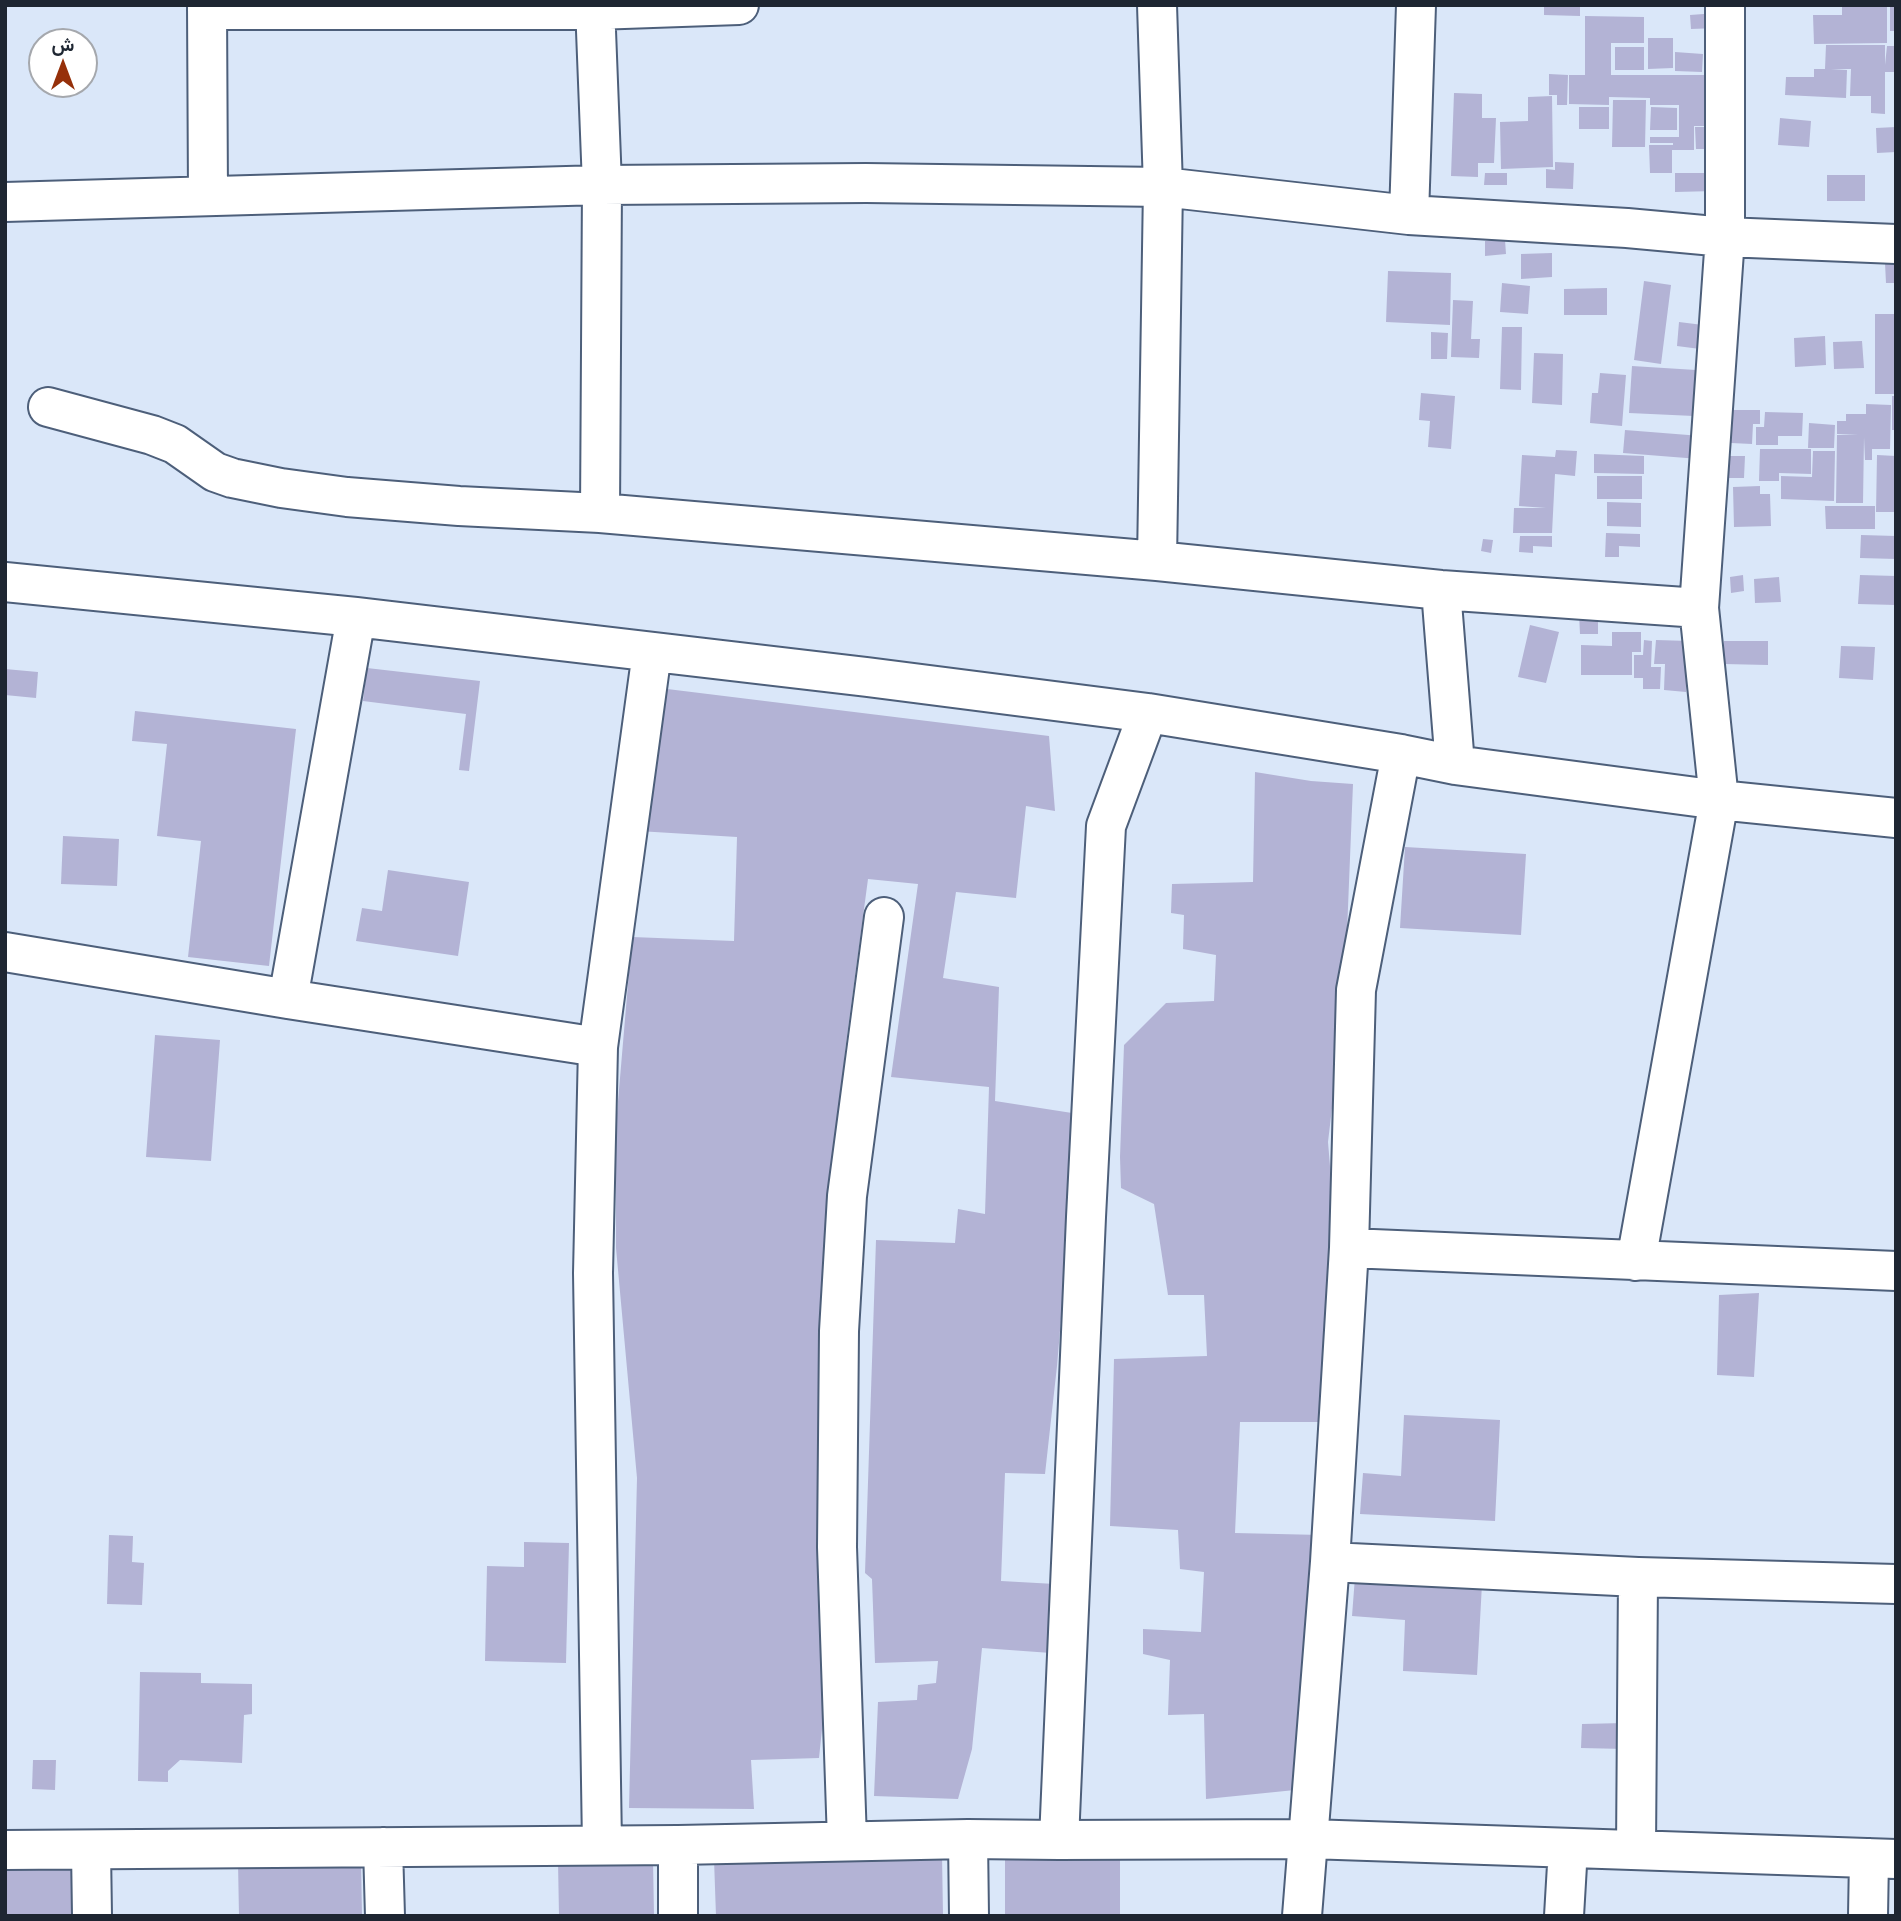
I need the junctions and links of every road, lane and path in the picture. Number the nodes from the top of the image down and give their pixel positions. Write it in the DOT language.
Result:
graph roads {
  1 [pos="739,5"];
  2 [pos="1157,5"];
  3 [pos="1416,5"];
  4 [pos="1725,5"];
  5 [pos="207,8"];
  6 [pos="595,8"];
  7 [pos="602,185"];
  8 [pos="1163,187"];
  9 [pos="208,196"];
  10 [pos="5,202"];
  11 [pos="1409,215"];
  12 [pos="1725,237"];
  13 [pos="1896,244"];
  14 [pos="48,407"];
  15 [pos="600,513"];
  16 [pos="1157,561"];
  17 [pos="5,582"];
  18 [pos="1441,590"];
  19 [pos="1699,608"];
  20 [pos="356,617"];
  21 [pos="652,652"];
  22 [pos="1148,713"];
  23 [pos="1401,754"];
  24 [pos="1455,765"];
  25 [pos="1719,800"];
  26 [pos="1896,818"];
  27 [pos="884,917"];
  28 [pos="5,952"];
  29 [pos="288,999"];
  30 [pos="598,1047"];
  31 [pos="1349,1248"];
  32 [pos="1636,1261"];
  33 [pos="1896,1271"];
  34 [pos="1330,1562"];
  35 [pos="1638,1577"];
  36 [pos="1896,1584"];
  37 [pos="968,1839"];
  38 [pos="1309,1839"];
  39 [pos="1059,1840"];
  40 [pos="847,1841"];
  41 [pos="602,1845"];
  42 [pos="678,1845"];
  43 [pos="383,1847"];
  44 [pos="1568,1848"];
  45 [pos="5,1850"];
  46 [pos="91,1850"];
  47 [pos="1636,1850"];
  48 [pos="1882,1858"];
  49 [pos="92,1916"];
  50 [pos="385,1916"];
  51 [pos="678,1916"];
  52 [pos="969,1916"];
  53 [pos="1302,1916"];
  54 [pos="1564,1916"];
  55 [pos="1868,1916"];
  1 -- 6 [label="street"];
  2 -- 8 [label="street"];
  3 -- 11 [label="street"];
  4 -- 12 [label="street"];
  5 -- 6 [label="street"];
  5 -- 9 [label="street"];
  6 -- 7 [label="street"];
  7 -- 8 [label="street"];
  7 -- 9 [label="street"];
  7 -- 15 [label="street"];
  8 -- 11 [label="street"];
  8 -- 16 [label="street"];
  9 -- 10 [label="street"];
  11 -- 12 [label="street"];
  12 -- 13 [label="street"];
  12 -- 19 [label="street"];
  14 -- 15 [label="street"];
  15 -- 16 [label="street"];
  16 -- 18 [label="street"];
  17 -- 20 [label="street"];
  18 -- 19 [label="street"];
  18 -- 24 [label="street"];
  19 -- 25 [label="street"];
  20 -- 21 [label="street"];
  20 -- 29 [label="street"];
  21 -- 22 [label="street"];
  21 -- 30 [label="street"];
  22 -- 23 [label="street"];
  22 -- 39 [label="street"];
  23 -- 24 [label="street"];
  23 -- 31 [label="street"];
  24 -- 25 [label="street"];
  25 -- 26 [label="street"];
  25 -- 32 [label="street"];
  27 -- 40 [label="street"];
  28 -- 29 [label="street"];
  29 -- 30 [label="street"];
  30 -- 41 [label="street"];
  31 -- 32 [label="street"];
  31 -- 34 [label="street"];
  32 -- 33 [label="street"];
  34 -- 35 [label="street"];
  34 -- 38 [label="street"];
  35 -- 36 [label="street"];
  35 -- 47 [label="street"];
  37 -- 39 [label="street"];
  37 -- 40 [label="street"];
  37 -- 52 [label="street"];
  38 -- 39 [label="street"];
  38 -- 44 [label="street"];
  38 -- 53 [label="street"];
  40 -- 42 [label="street"];
  41 -- 42 [label="street"];
  41 -- 43 [label="street"];
  42 -- 51 [label="street"];
  43 -- 46 [label="street"];
  43 -- 50 [label="street"];
  44 -- 47 [label="street"];
  44 -- 54 [label="street"];
  45 -- 46 [label="street"];
  46 -- 49 [label="street"];
  47 -- 48 [label="street"];
  48 -- 55 [label="street"];
}
